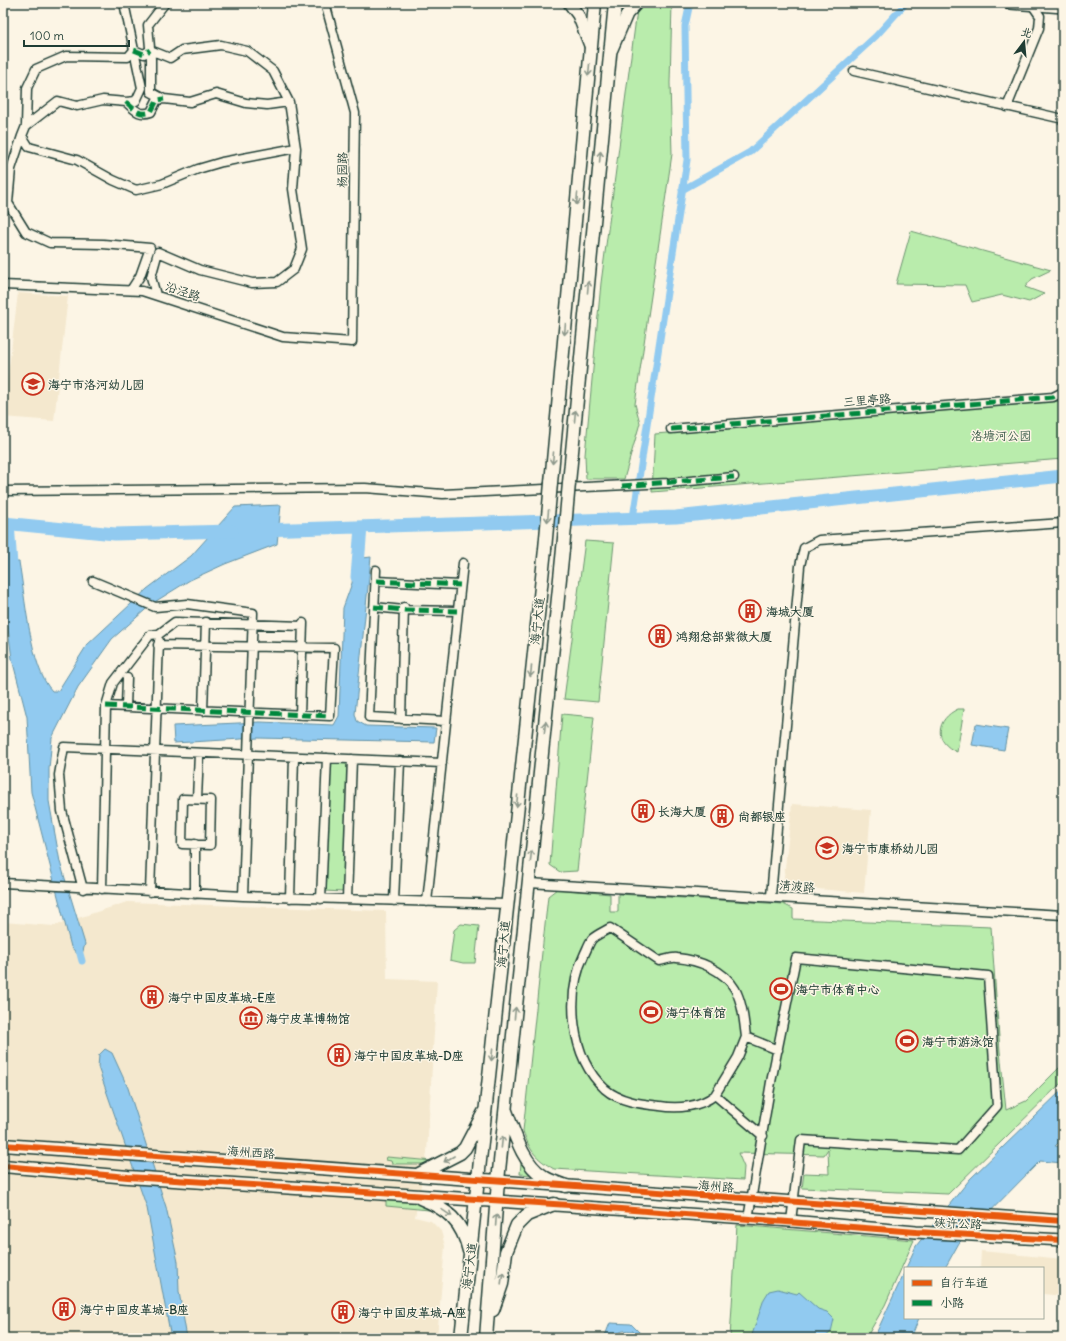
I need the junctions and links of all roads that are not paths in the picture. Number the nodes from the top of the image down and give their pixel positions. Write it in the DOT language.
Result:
graph roads {
  1 [pos="124,3"];
  2 [pos="165,3"];
  3 [pos="325,3"];
  4 [pos="569,3"];
  5 [pos="595,3"];
  6 [pos="615,3"];
  7 [pos="637,3"];
  8 [pos="1010,3"];
  9 [pos="1032,4"];
  10 [pos="1063,7"];
  11 [pos="590,48"];
  12 [pos="134,50"];
  13 [pos="150,50"];
  14 [pos="610,54"];
  15 [pos="854,71"];
  16 [pos="164,99"];
  17 [pos="126,102"];
  18 [pos="289,102"];
  19 [pos="1007,107"];
  20 [pos="1063,119"];
  21 [pos="26,126"];
  22 [pos="22,136"];
  23 [pos="296,148"];
  24 [pos="3,285"];
  25 [pos="131,290"];
  26 [pos="156,295"];
  27 [pos="352,342"];
  28 [pos="1063,392"];
  29 [pos="671,429"];
  30 [pos="734,477"];
  31 [pos="3,491"];
  32 [pos="1063,523"];
  33 [pos="462,563"];
  34 [pos="376,570"];
  35 [pos="93,581"];
  36 [pos="376,581"];
  37 [pos="460,585"];
  38 [pos="374,607"];
  39 [pos="404,609"];
  40 [pos="457,611"];
  41 [pos="206,622"];
  42 [pos="252,623"];
  43 [pos="159,634"];
  44 [pos="158,645"];
  45 [pos="205,646"];
  46 [pos="252,646"];
  47 [pos="302,647"];
  48 [pos="127,678"];
  49 [pos="106,706"];
  50 [pos="126,707"];
  51 [pos="156,708"];
  52 [pos="203,710"];
  53 [pos="249,713"];
  54 [pos="300,715"];
  55 [pos="401,719"];
  56 [pos="446,722"];
  57 [pos="105,749"];
  58 [pos="155,751"];
  59 [pos="248,751"];
  60 [pos="199,752"];
  61 [pos="294,756"];
  62 [pos="327,758"];
  63 [pos="352,759"];
  64 [pos="400,761"];
  65 [pos="442,763"];
  66 [pos="197,799"];
  67 [pos="196,844"];
  68 [pos="3,883"];
  69 [pos="529,883"];
  70 [pos="81,888"];
  71 [pos="102,889"];
  72 [pos="150,892"];
  73 [pos="195,894"];
  74 [pos="243,896"];
  75 [pos="771,896"];
  76 [pos="290,898"];
  77 [pos="321,899"];
  78 [pos="347,899"];
  79 [pos="394,901"];
  80 [pos="427,902"];
  81 [pos="506,904"];
  82 [pos="1063,915"];
  83 [pos="746,1038"];
  84 [pos="778,1050"];
  85 [pos="715,1095"];
  86 [pos="487,1107"];
  87 [pos="505,1109"];
  88 [pos="763,1136"];
  89 [pos="3,1145"];
  90 [pos="3,1166"];
  91 [pos="416,1175"];
  92 [pos="479,1178"];
  93 [pos="498,1181"];
  94 [pos="566,1186"];
  95 [pos="413,1195"];
  96 [pos="751,1199"];
  97 [pos="477,1200"];
  98 [pos="497,1201"];
  99 [pos="794,1202"];
  100 [pos="554,1204"];
  101 [pos="932,1212"];
  102 [pos="748,1219"];
  103 [pos="791,1221"];
  104 [pos="1063,1221"];
  105 [pos="1063,1240"];
  106 [pos="470,1258"];
  107 [pos="486,1333"];
  108 [pos="461,1338"];
  1 -- 12 [label="street"];
  2 -- 13 [label="street"];
  3 -- 27 [label="street, 杨园路"];
  4 -- 11 [label="main road"];
  5 -- 11 [label="highway, 海宁大道"];
  6 -- 14 [label="highway, 海宁大道"];
  7 -- 14 [label="main road"];
  8 -- 9 [label="main road"];
  9 -- 10 [label="main road"];
  9 -- 19 [label="street"];
  11 -- 81 [label="highway, 海宁大道, one-way, bridge"];
  12 -- 13 [label="street"];
  12 -- 17 [label="street"];
  12 -- 21 [label="street"];
  13 -- 16 [label="street"];
  13 -- 18 [label="street"];
  69 -- 14 [label="highway, 海宁大道, one-way, bridge"];
  15 -- 19 [label="street"];
  16 -- 17 [label="street"];
  16 -- 18 [label="street"];
  17 -- 21 [label="street"];
  18 -- 23 [label="street"];
  19 -- 20 [label="street"];
  21 -- 22 [label="street"];
  22 -- 23 [label="street"];
  22 -- 25 [label="street"];
  23 -- 26 [label="street"];
  24 -- 25 [label="street, 沿泾路"];
  25 -- 26 [label="street, 沿泾路"];
  26 -- 27 [label="street, 沿泾路"];
  28 -- 29 [label="street, 三里亭路"];
  30 -- 31 [label="street"];
  32 -- 75 [label="street"];
  33 -- 37 [label="street"];
  34 -- 36 [label="street"];
  35 -- 42 [label="street"];
  36 -- 37 [label="street"];
  36 -- 38 [label="street"];
  37 -- 40 [label="street"];
  38 -- 39 [label="street"];
  38 -- 55 [label="street"];
  39 -- 40 [label="street"];
  39 -- 55 [label="street"];
  40 -- 56 [label="street"];
  41 -- 42 [label="street"];
  41 -- 43 [label="street"];
  41 -- 45 [label="street"];
  42 -- 46 [label="street"];
  42 -- 47 [label="street"];
  43 -- 44 [label="street"];
  43 -- 49 [label="street"];
  44 -- 45 [label="street"];
  44 -- 51 [label="street"];
  45 -- 46 [label="street"];
  45 -- 52 [label="street"];
  46 -- 47 [label="street"];
  46 -- 53 [label="street"];
  47 -- 54 [label="street"];
  47 -- 54 [label="street"];
  48 -- 50 [label="street"];
  49 -- 50 [label="street"];
  49 -- 57 [label="street"];
  50 -- 51 [label="street"];
  51 -- 52 [label="street"];
  51 -- 58 [label="street"];
  52 -- 53 [label="street"];
  53 -- 54 [label="street"];
  53 -- 59 [label="street"];
  55 -- 56 [label="street"];
  56 -- 65 [label="street"];
  57 -- 58 [label="street"];
  57 -- 70 [label="street"];
  57 -- 71 [label="street"];
  58 -- 60 [label="street"];
  58 -- 72 [label="street"];
  59 -- 60 [label="street"];
  59 -- 61 [label="street"];
  59 -- 74 [label="street"];
  60 -- 66 [label="street"];
  61 -- 62 [label="street"];
  61 -- 76 [label="street"];
  62 -- 63 [label="street"];
  62 -- 77 [label="street"];
  63 -- 64 [label="street"];
  63 -- 78 [label="street"];
  64 -- 65 [label="street"];
  64 -- 79 [label="street"];
  65 -- 80 [label="street"];
  66 -- 67 [label="street"];
  66 -- 67 [label="street"];
  67 -- 73 [label="street"];
  68 -- 70 [label="street"];
  69 -- 75 [label="street, 清波路"];
  87 -- 69 [label="highway, 海宁大道, one-way"];
  70 -- 71 [label="street"];
  71 -- 72 [label="street"];
  72 -- 73 [label="street"];
  73 -- 74 [label="street"];
  74 -- 76 [label="street"];
  75 -- 82 [label="street, 清波路"];
  76 -- 77 [label="street"];
  77 -- 78 [label="street"];
  78 -- 79 [label="street"];
  79 -- 80 [label="street"];
  80 -- 81 [label="street"];
  81 -- 86 [label="highway, 海宁大道, one-way"];
  83 -- 84 [label="street"];
  83 -- 85 [label="street"];
  83 -- 85 [label="street"];
  84 -- 88 [label="street"];
  84 -- 99 [label="street"];
  85 -- 88 [label="street"];
  86 -- 91 [label="highway, one-way"];
  86 -- 92 [label="highway, 海宁大道"];
  93 -- 87 [label="highway, 海宁大道, one-way"];
  87 -- 94 [label="highway"];
  88 -- 96 [label="street"];
  89 -- 91 [label="highway, 海州西路"];
  90 -- 95 [label="highway"];
  91 -- 92 [label="highway, 海州西路"];
  92 -- 93 [label="highway, 海州西路"];
  92 -- 97 [label="highway, 海宁大道"];
  93 -- 94 [label="main road, 海州路"];
  93 -- 98 [label="highway, 海宁大道"];
  94 -- 96 [label="main road, 海州路"];
  95 -- 97 [label="highway"];
  95 -- 106 [label="highway, one-way"];
  96 -- 99 [label="main road, 海州路"];
  96 -- 102 [label="street"];
  97 -- 98 [label="highway"];
  97 -- 106 [label="highway, 海宁大道"];
  98 -- 100 [label="main road"];
  107 -- 98 [label="highway, 海宁大道, one-way"];
  99 -- 101 [label="main road, 海州路"];
  99 -- 103 [label="street"];
  100 -- 102 [label="main road"];
  107 -- 100 [label="highway, one-way"];
  101 -- 104 [label="main road, 硖许公路"];
  102 -- 103 [label="main road"];
  103 -- 105 [label="main road, 硖许公路"];
  106 -- 108 [label="highway, 海宁大道"];
}
